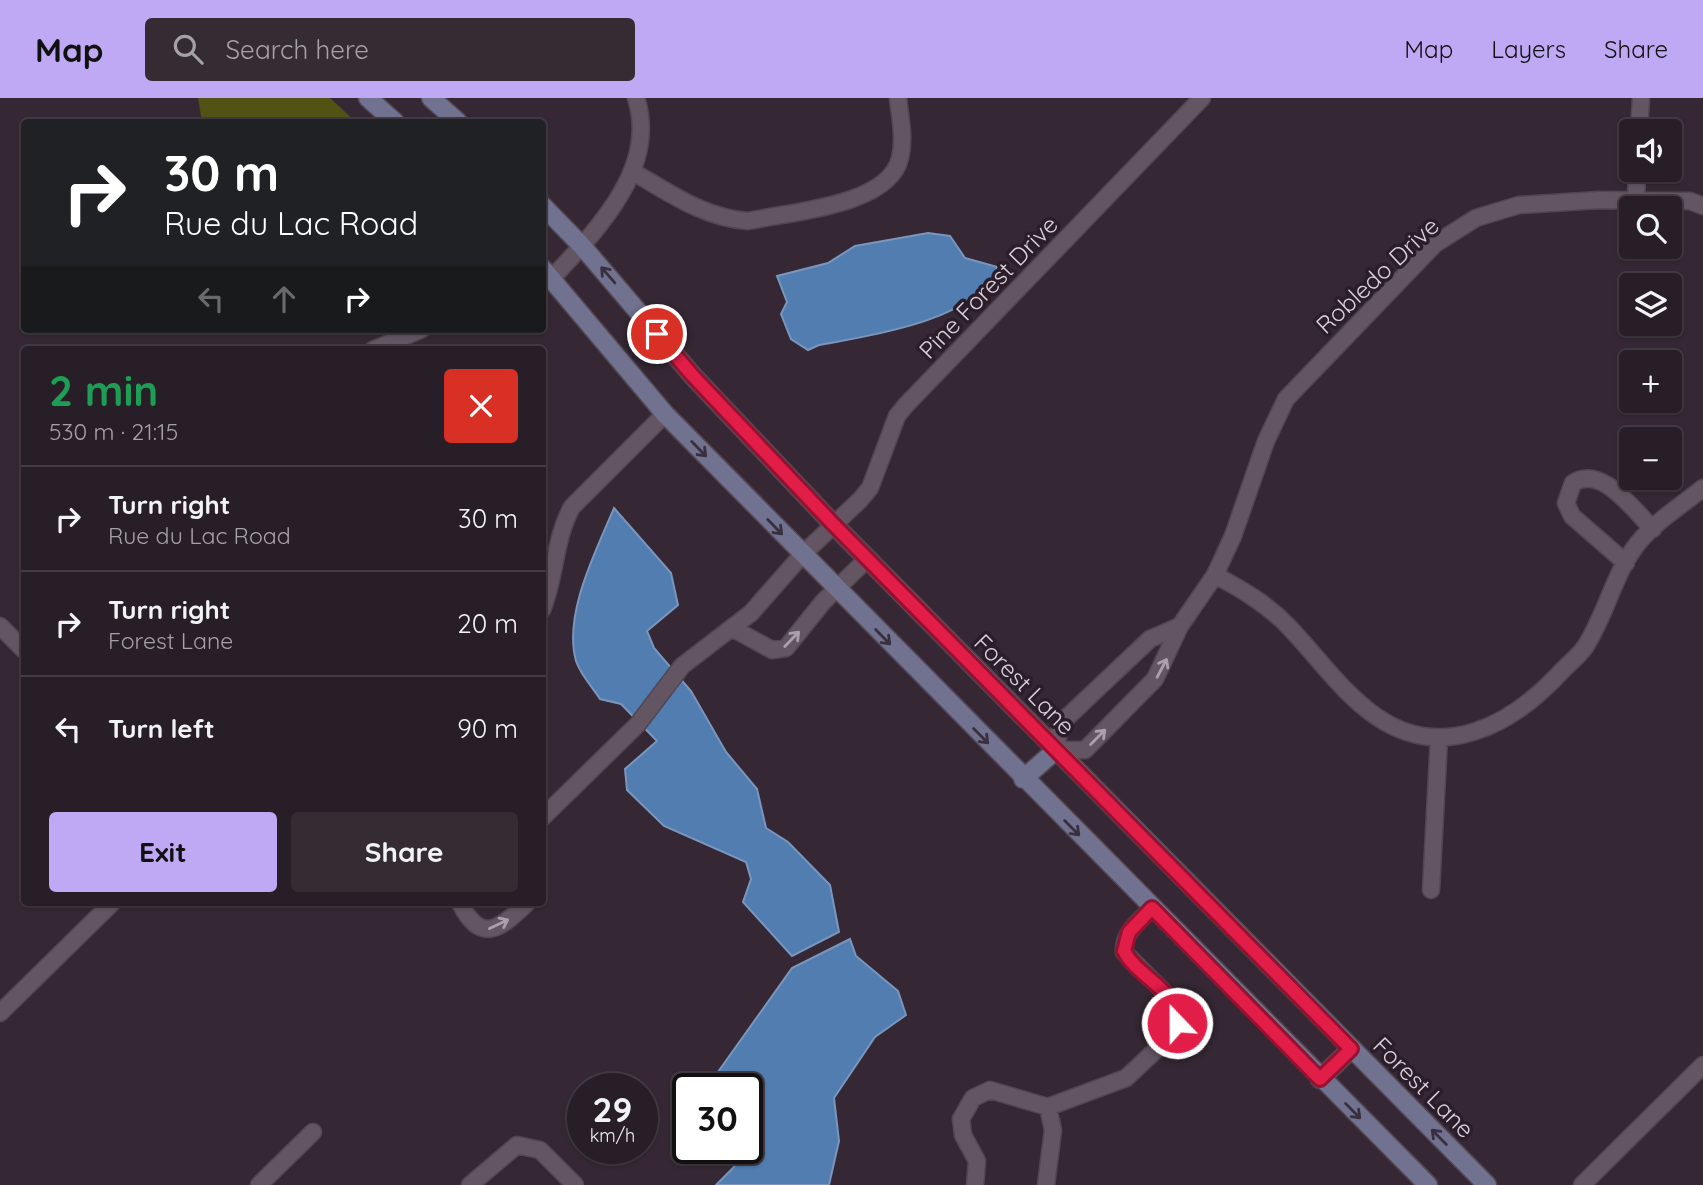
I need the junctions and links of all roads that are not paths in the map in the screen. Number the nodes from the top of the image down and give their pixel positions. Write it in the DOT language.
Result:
graph roads {
  1 [pos="368,98"];
  2 [pos="431,98"];
  3 [pos="636,98"];
  4 [pos="898,98"];
  5 [pos="1202,98"];
  6 [pos="1640,98"];
  7 [pos="392,119"];
  8 [pos="454,119"];
  9 [pos="1639,119"];
  10 [pos="633,172"];
  11 [pos="1619,201"];
  12 [pos="1682,201"];
  13 [pos="1703,206"];
  14 [pos="546,212"];
  15 [pos="582,246"];
  16 [pos="547,273"];
  17 [pos="413,333"];
  18 [pos="382,346"];
  19 [pos="665,414"];
  20 [pos="1698,493"];
  21 [pos="835,526"];
  22 [pos="1653,529"];
  23 [pos="802,555"];
  24 [pos="867,559"];
  25 [pos="1626,563"];
  26 [pos="1214,575"];
  27 [pos="835,589"];
  28 [pos="546,598"];
  29 [pos="1180,626"];
  30 [pos="734,629"];
  31 [pos="1,630"];
  32 [pos="21,647"];
  33 [pos="1439,738"];
  34 [pos="1056,750"];
  35 [pos="1023,779"];
  36 [pos="546,813"];
  37 [pos="1431,890"];
  38 [pos="109,906"];
  39 [pos="462,906"];
  40 [pos="523,906"];
  41 [pos="1152,908"];
  42 [pos="0,1013"];
  43 [pos="1351,1049"];
  44 [pos="1703,1065"];
  45 [pos="1320,1079"];
  46 [pos="1048,1107"];
  47 [pos="313,1132"];
  48 [pos="259,1185"];
  49 [pos="470,1185"];
  50 [pos="575,1185"];
  51 [pos="975,1185"];
  52 [pos="1046,1185"];
  53 [pos="1428,1185"];
  54 [pos="1487,1185"];
  55 [pos="1582,1185"];
  1 -- 7 [label="main road"];
  2 -- 8 [label="main road"];
  3 -- 10 [label="street"];
  4 -- 10 [label="street"];
  5 -- 21 [label="street, Pine Forest Drive"];
  6 -- 9 [label="street"];
  10 -- 15 [label="street"];
  11 -- 26 [label="street, Robledo Drive"];
  12 -- 13 [label="street, Robledo Drive"];
  14 -- 15 [label="main road, Forest Lane"];
  15 -- 16 [label="street"];
  21 -- 15 [label="main road, Forest Lane, one-way"];
  16 -- 19 [label="main road"];
  17 -- 18 [label="street"];
  19 -- 23 [label="main road, one-way"];
  19 -- 28 [label="street"];
  20 -- 22 [label="street"];
  21 -- 23 [label="street, Pine Forest Drive"];
  21 -- 24 [label="main road, Forest Lane"];
  22 -- 25 [label="street"];
  22 -- 25 [label="street"];
  23 -- 27 [label="main road"];
  23 -- 30 [label="street, Pine Forest Drive"];
  24 -- 27 [label="street"];
  24 -- 34 [label="main road, Forest Lane"];
  25 -- 33 [label="street"];
  26 -- 29 [label="street, Robledo Drive"];
  26 -- 33 [label="street"];
  30 -- 27 [label="street, one-way"];
  27 -- 35 [label="main road, one-way"];
  29 -- 34 [label="street"];
  34 -- 29 [label="street, Robledo Drive, one-way"];
  30 -- 36 [label="street, Pine Forest Drive"];
  31 -- 32 [label="street"];
  33 -- 37 [label="street"];
  34 -- 35 [label="main road"];
  34 -- 43 [label="main road, Forest Lane"];
  35 -- 41 [label="main road, one-way"];
  38 -- 42 [label="street"];
  39 -- 40 [label="street, one-way"];
  41 -- 45 [label="main road"];
  41 -- 46 [label="street"];
  43 -- 45 [label="main road"];
  54 -- 43 [label="main road, Forest Lane, one-way"];
  44 -- 55 [label="street"];
  45 -- 53 [label="main road, one-way"];
  46 -- 51 [label="street"];
  46 -- 52 [label="street"];
  47 -- 48 [label="street"];
  49 -- 50 [label="street"];
}
